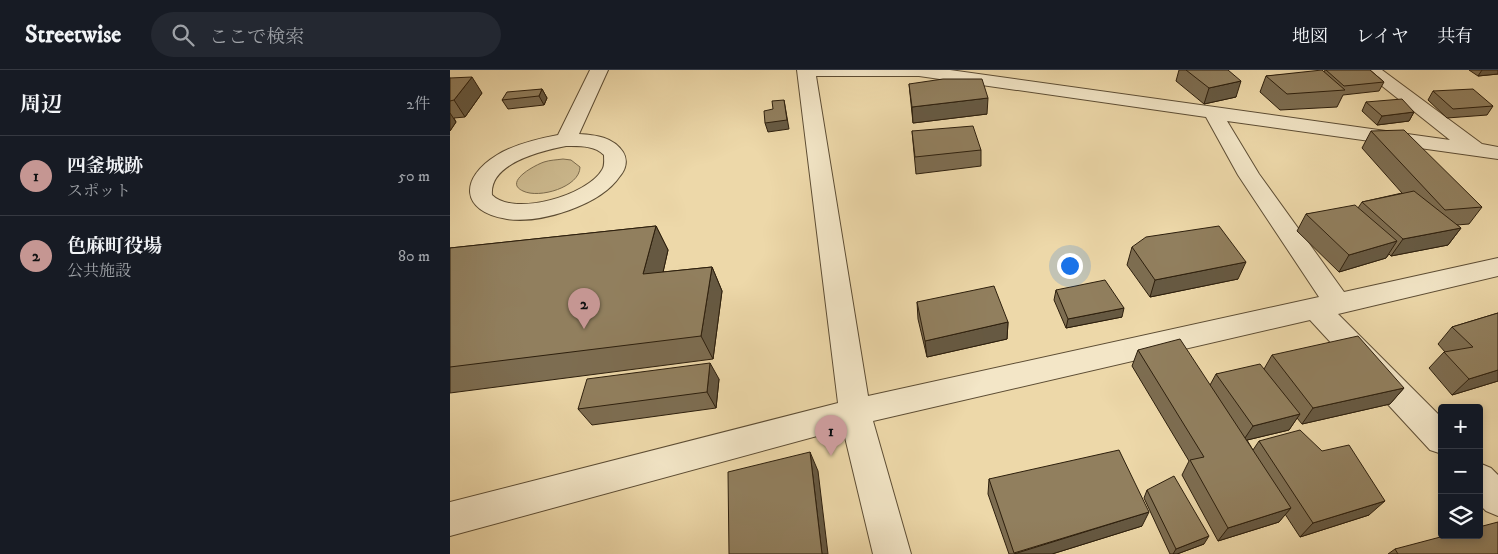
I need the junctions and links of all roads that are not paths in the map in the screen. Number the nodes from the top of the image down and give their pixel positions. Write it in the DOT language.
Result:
graph roads {
  1 [pos="599,70"];
  2 [pos="1371,70"];
  3 [pos="806,71"];
  4 [pos="1213,113"];
  5 [pos="566,140"];
  6 [pos="1476,150"];
  7 [pos="1498,153"];
  8 [pos="1498,267"];
  9 [pos="1326,306"];
  10 [pos="855,412"];
  11 [pos="1438,435"];
  12 [pos="1483,483"];
  13 [pos="1498,499"];
  14 [pos="450,519"];
  15 [pos="892,554"];
  1 -- 5 [label="street"];
  2 -- 6 [label="street"];
  3 -- 4 [label="street"];
  3 -- 10 [label="street"];
  4 -- 6 [label="street"];
  4 -- 9 [label="street"];
  5 -- 5 [label="street"];
  6 -- 7 [label="street"];
  8 -- 9 [label="street"];
  9 -- 10 [label="street"];
  9 -- 11 [label="street"];
  10 -- 14 [label="street"];
  10 -- 15 [label="street"];
  12 -- 13 [label="street"];
}
